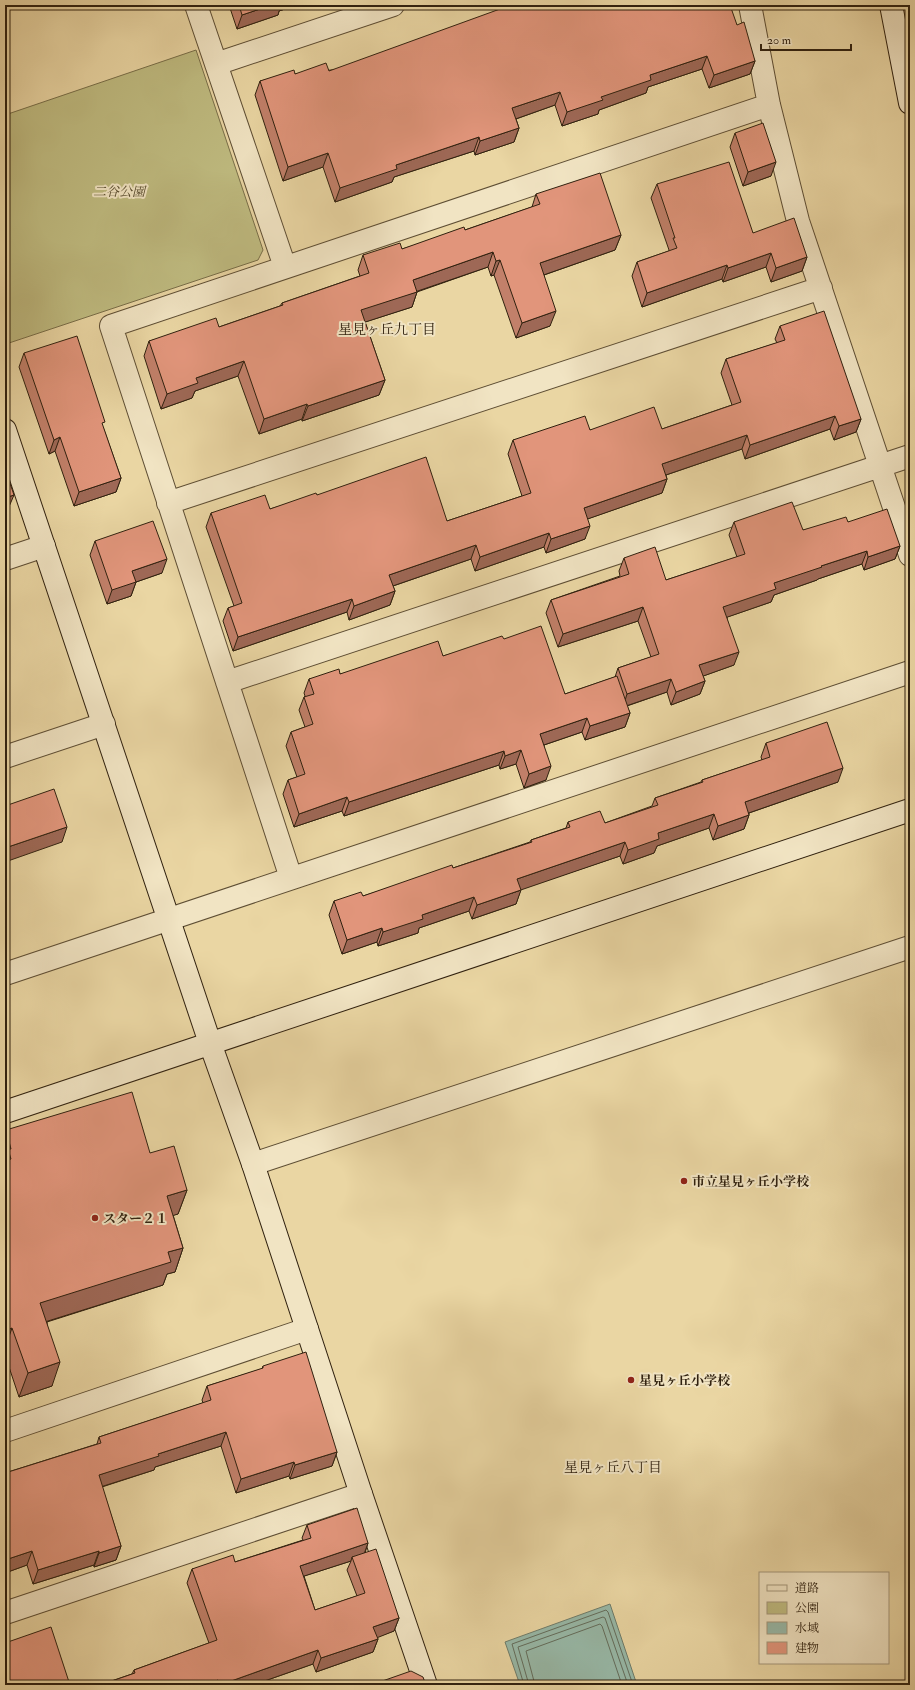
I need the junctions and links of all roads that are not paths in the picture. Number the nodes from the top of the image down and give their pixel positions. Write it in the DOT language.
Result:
graph roads {
  1 [pos="196,5"];
  2 [pos="392,5"];
  3 [pos="750,5"];
  4 [pos="890,5"];
  5 [pos="216,64"];
  6 [pos="910,103"];
  7 [pos="769,105"];
  8 [pos="285,267"];
  9 [pos="821,288"];
  10 [pos="5,430"];
  11 [pos="910,456"];
  12 [pos="880,466"];
  13 [pos="168,503"];
  14 [pos="44,546"];
  15 [pos="910,555"];
  16 [pos="5,558"];
  17 [pos="910,672"];
  18 [pos="227,682"];
  19 [pos="104,724"];
  20 [pos="5,757"];
  21 [pos="910,810"];
  22 [pos="291,878"];
  23 [pos="168,919"];
  24 [pos="910,947"];
  25 [pos="5,974"];
  26 [pos="210,1043"];
  27 [pos="5,1112"];
  28 [pos="253,1164"];
  29 [pos="307,1329"];
  30 [pos="5,1431"];
  31 [pos="361,1494"];
  32 [pos="5,1613"];
  33 [pos="417,1678"];
  1 -- 5 [label="street"];
  2 -- 5 [label="street"];
  3 -- 7 [label="street"];
  4 -- 6 [label="street"];
  5 -- 8 [label="street"];
  7 -- 8 [label="street"];
  7 -- 9 [label="street"];
  8 -- 13 [label="street"];
  9 -- 12 [label="street"];
  9 -- 13 [label="street"];
  10 -- 14 [label="street"];
  11 -- 12 [label="street"];
  12 -- 15 [label="street"];
  12 -- 18 [label="street"];
  13 -- 18 [label="street"];
  14 -- 16 [label="street"];
  14 -- 19 [label="street"];
  17 -- 22 [label="street"];
  18 -- 22 [label="street"];
  19 -- 20 [label="street"];
  19 -- 23 [label="street"];
  21 -- 26 [label="street"];
  22 -- 23 [label="street"];
  23 -- 25 [label="street"];
  23 -- 26 [label="street"];
  24 -- 28 [label="street"];
  26 -- 27 [label="street"];
  26 -- 28 [label="street"];
  28 -- 29 [label="street"];
  29 -- 30 [label="street"];
  29 -- 31 [label="street"];
  31 -- 32 [label="street"];
  31 -- 33 [label="street"];
}
